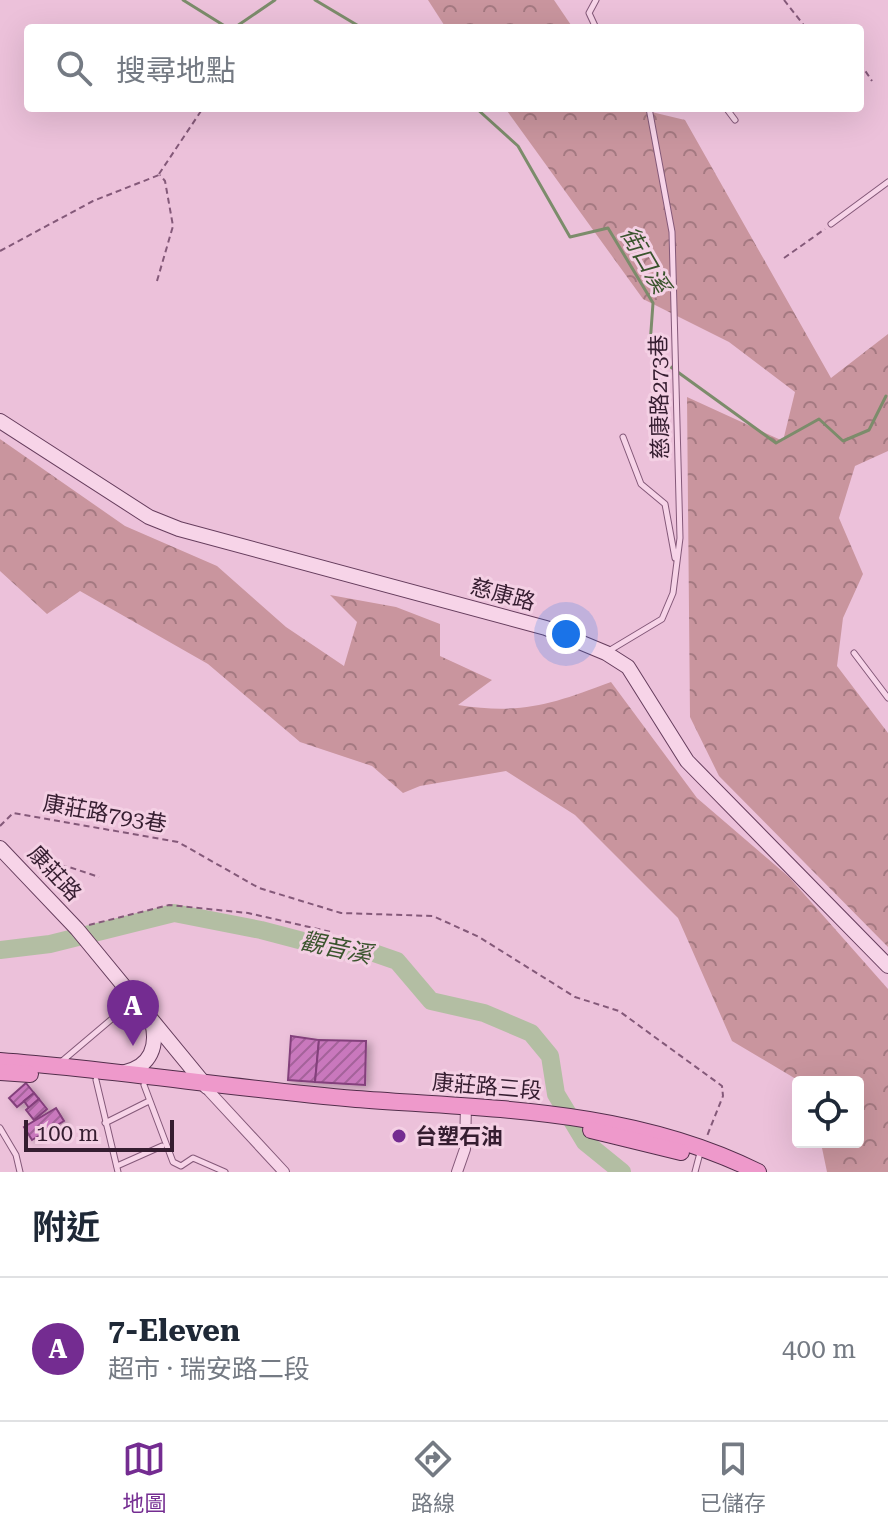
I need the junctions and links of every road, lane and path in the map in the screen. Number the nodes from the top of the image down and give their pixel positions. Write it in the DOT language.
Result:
graph roads {
  1 [pos="596,0"];
  2 [pos="784,0"];
  3 [pos="594,24"];
  4 [pos="803,24"];
  5 [pos="864,69"];
  6 [pos="872,81"];
  7 [pos="200,112"];
  8 [pos="650,112"];
  9 [pos="729,112"];
  10 [pos="735,120"];
  11 [pos="159,175"];
  12 [pos="888,182"];
  13 [pos="831,224"];
  14 [pos="0,251"];
  15 [pos="784,258"];
  16 [pos="157,281"];
  17 [pos="0,421"];
  18 [pos="623,437"];
  19 [pos="676,563"];
  20 [pos="606,653"];
  21 [pos="854,653"];
  22 [pos="888,698"];
  23 [pos="0,826"];
  24 [pos="5,853"];
  25 [pos="99,877"];
  26 [pos="76,929"];
  27 [pos="331,932"];
  28 [pos="888,966"];
  29 [pos="134,1001"];
  30 [pos="152,1021"];
  31 [pos="0,1061"];
  32 [pos="57,1065"];
  33 [pos="0,1072"];
  34 [pos="123,1072"];
  35 [pos="96,1080"];
  36 [pos="207,1086"];
  37 [pos="146,1093"];
  38 [pos="466,1110"];
  39 [pos="105,1123"];
  40 [pos="0,1128"];
  41 [pos="162,1146"];
  42 [pos="698,1159"];
  43 [pos="118,1169"];
  44 [pos="20,1172"];
  45 [pos="225,1172"];
  46 [pos="284,1172"];
  47 [pos="457,1172"];
  48 [pos="735,1172"];
  49 [pos="758,1172"];
  1 -- 3 [label="lane"];
  2 -- 4 [label="path"];
  5 -- 6 [label="path"];
  7 -- 11 [label="path"];
  8 -- 19 [label="lane, 慈康路273巷"];
  9 -- 10 [label="lane"];
  11 -- 14 [label="path"];
  11 -- 16 [label="path"];
  12 -- 13 [label="lane"];
  13 -- 15 [label="path"];
  17 -- 20 [label="street, 慈康路"];
  18 -- 19 [label="lane"];
  19 -- 20 [label="lane, 慈康路273巷"];
  20 -- 28 [label="street, 慈康路"];
  21 -- 22 [label="lane"];
  23 -- 42 [label="path, 康莊路793巷"];
  24 -- 25 [label="path"];
  24 -- 26 [label="street, 康莊路"];
  26 -- 27 [label="path"];
  26 -- 29 [label="street, 康莊路"];
  29 -- 30 [label="street"];
  29 -- 32 [label="lane"];
  30 -- 34 [label="street"];
  30 -- 36 [label="street"];
  31 -- 32 [label="main road"];
  32 -- 34 [label="main road"];
  33 -- 35 [label="main road"];
  34 -- 36 [label="main road"];
  35 -- 37 [label="main road"];
  35 -- 39 [label="lane"];
  36 -- 37 [label="main road"];
  36 -- 38 [label="main road, 康莊路三段"];
  36 -- 46 [label="street"];
  37 -- 39 [label="lane"];
  37 -- 45 [label="lane"];
  38 -- 42 [label="main road, 康莊路三段"];
  38 -- 47 [label="street"];
  39 -- 43 [label="lane"];
  40 -- 44 [label="lane"];
  41 -- 43 [label="lane"];
  42 -- 48 [label="main road, 康莊路三段"];
  42 -- 49 [label="main road, 康莊路三段"];
}
